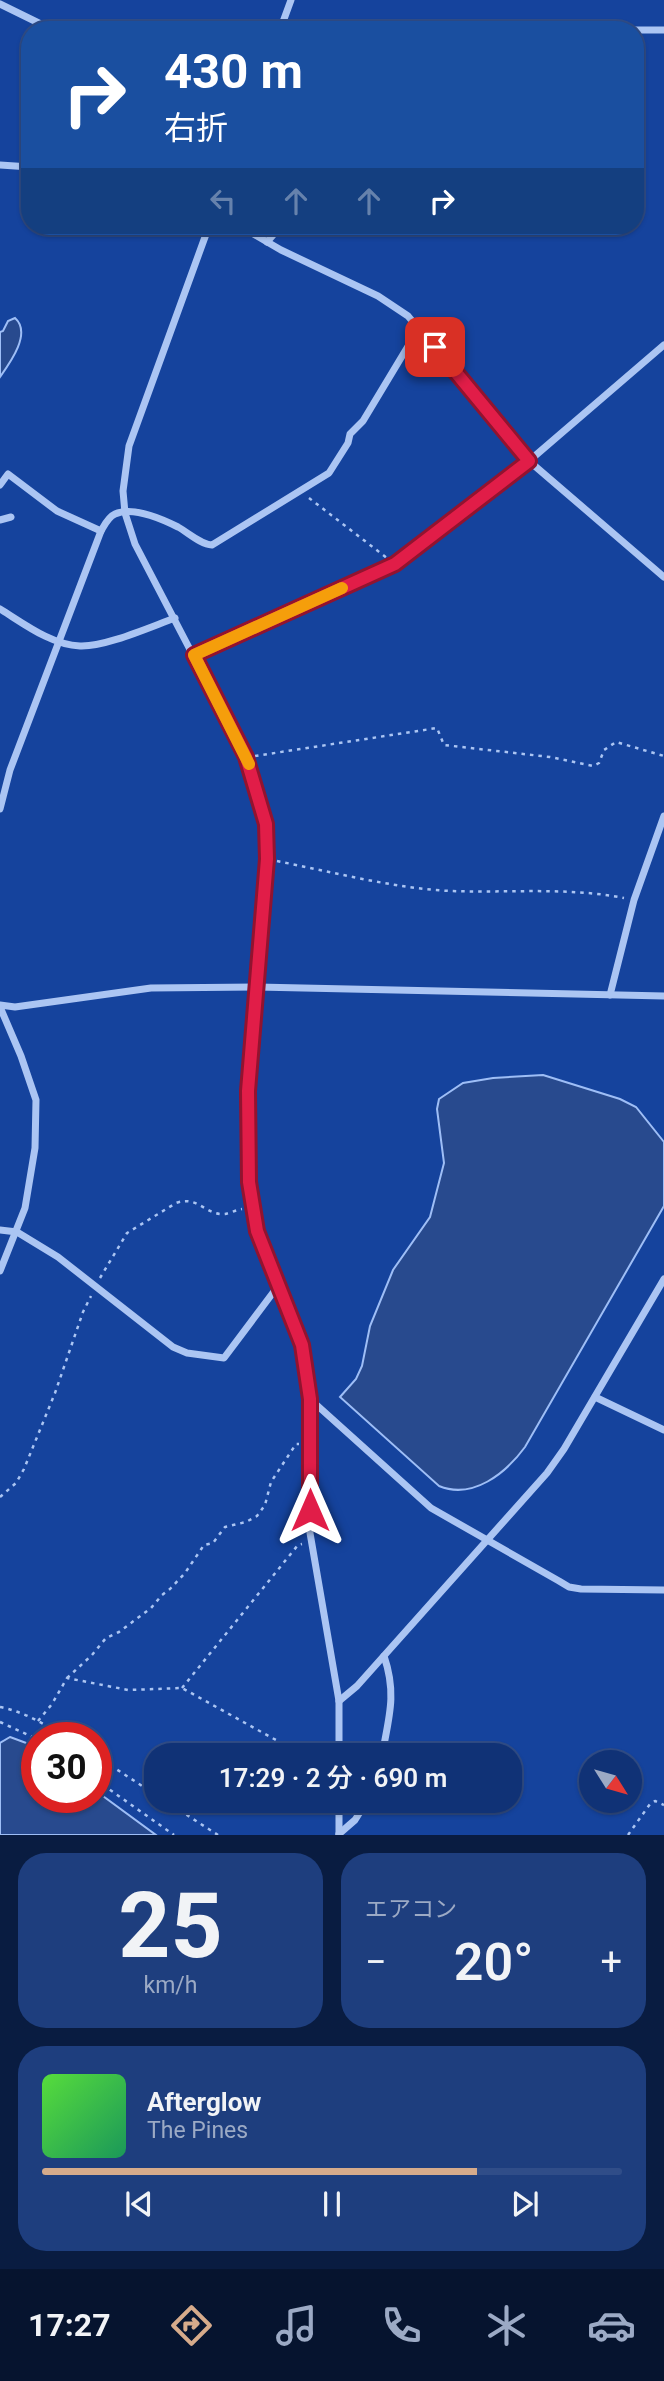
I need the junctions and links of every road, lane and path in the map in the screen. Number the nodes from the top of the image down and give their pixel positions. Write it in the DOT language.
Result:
graph roads {
  1 [pos="291,0"];
  2 [pos="0,4"];
  3 [pos="35,21"];
  4 [pos="283,21"];
  5 [pos="644,30"];
  6 [pos="664,30"];
  7 [pos="0,165"];
  8 [pos="21,166"];
  9 [pos="206,235"];
  10 [pos="255,235"];
  11 [pos="273,235"];
  12 [pos="267,242"];
  13 [pos="419,328"];
  14 [pos="664,345"];
  15 [pos="529,461"];
  16 [pos="0,485"];
  17 [pos="299,491"];
  18 [pos="125,513"];
  19 [pos="11,517"];
  20 [pos="0,520"];
  21 [pos="101,531"];
  22 [pos="395,564"];
  23 [pos="664,577"];
  24 [pos="0,609"];
  25 [pos="175,618"];
  26 [pos="59,641"];
  27 [pos="194,655"];
  28 [pos="246,757"];
  29 [pos="664,757"];
  30 [pos="0,808"];
  31 [pos="664,817"];
  32 [pos="267,859"];
  33 [pos="634,900"];
  34 [pos="257,987"];
  35 [pos="610,995"];
  36 [pos="664,996"];
  37 [pos="0,1006"];
  38 [pos="251,1206"];
  39 [pos="0,1230"];
  40 [pos="17,1232"];
  41 [pos="0,1270"];
  42 [pos="664,1279"];
  43 [pos="95,1286"];
  44 [pos="278,1286"];
  45 [pos="595,1397"];
  46 [pos="310,1399"];
  47 [pos="664,1430"];
  48 [pos="310,1442"];
  49 [pos="0,1497"];
  50 [pos="488,1540"];
  51 [pos="312,1541"];
  52 [pos="664,1590"];
  53 [pos="384,1656"];
  54 [pos="67,1678"];
  55 [pos="182,1688"];
  56 [pos="339,1701"];
  57 [pos="0,1707"];
  58 [pos="38,1721"];
  59 [pos="0,1722"];
  60 [pos="21,1732"];
  61 [pos="281,1743"];
  62 [pos="339,1743"];
  63 [pos="384,1743"];
  64 [pos="112,1766"];
  65 [pos="144,1786"];
  66 [pos="112,1791"];
  67 [pos="664,1804"];
  68 [pos="184,1813"];
  69 [pos="339,1813"];
  70 [pos="360,1813"];
  71 [pos="174,1835"];
  72 [pos="218,1835"];
  73 [pos="339,1835"];
  74 [pos="628,1835"];
  1 -- 4 [label="street"];
  2 -- 3 [label="street"];
  5 -- 6 [label="street"];
  7 -- 8 [label="street"];
  9 -- 18 [label="street"];
  10 -- 12 [label="street"];
  11 -- 12 [label="street"];
  12 -- 13 [label="street"];
  13 -- 15 [label="street"];
  13 -- 17 [label="street"];
  14 -- 15 [label="street"];
  15 -- 22 [label="street"];
  15 -- 23 [label="street"];
  16 -- 21 [label="street"];
  17 -- 18 [label="street"];
  17 -- 22 [label="path"];
  18 -- 21 [label="street"];
  18 -- 25 [label="street"];
  19 -- 20 [label="street"];
  21 -- 26 [label="street"];
  22 -- 27 [label="street"];
  24 -- 26 [label="street"];
  25 -- 26 [label="street"];
  25 -- 27 [label="street"];
  26 -- 30 [label="street"];
  27 -- 28 [label="street"];
  28 -- 29 [label="path"];
  28 -- 32 [label="street"];
  31 -- 33 [label="street"];
  32 -- 33 [label="path"];
  32 -- 34 [label="street"];
  33 -- 35 [label="street"];
  34 -- 35 [label="street"];
  34 -- 37 [label="street"];
  34 -- 38 [label="street"];
  35 -- 36 [label="street"];
  37 -- 40 [label="street"];
  38 -- 43 [label="path"];
  38 -- 44 [label="street"];
  39 -- 40 [label="street"];
  40 -- 41 [label="street"];
  40 -- 43 [label="street"];
  42 -- 45 [label="street"];
  43 -- 44 [label="street"];
  43 -- 49 [label="path"];
  44 -- 46 [label="street"];
  45 -- 47 [label="street"];
  45 -- 50 [label="street"];
  46 -- 48 [label="street"];
  46 -- 50 [label="street"];
  48 -- 51 [label="street"];
  48 -- 54 [label="path"];
  50 -- 52 [label="street"];
  50 -- 53 [label="street"];
  51 -- 55 [label="path"];
  51 -- 56 [label="street"];
  53 -- 56 [label="street"];
  53 -- 63 [label="street"];
  54 -- 55 [label="path"];
  54 -- 58 [label="path"];
  55 -- 61 [label="path"];
  56 -- 62 [label="street"];
  57 -- 58 [label="path"];
  59 -- 60 [label="path"];
  64 -- 65 [label="path"];
  66 -- 71 [label="path"];
  67 -- 74 [label="path"];
  68 -- 72 [label="path"];
  69 -- 73 [label="street"];
  70 -- 73 [label="street"];
}
